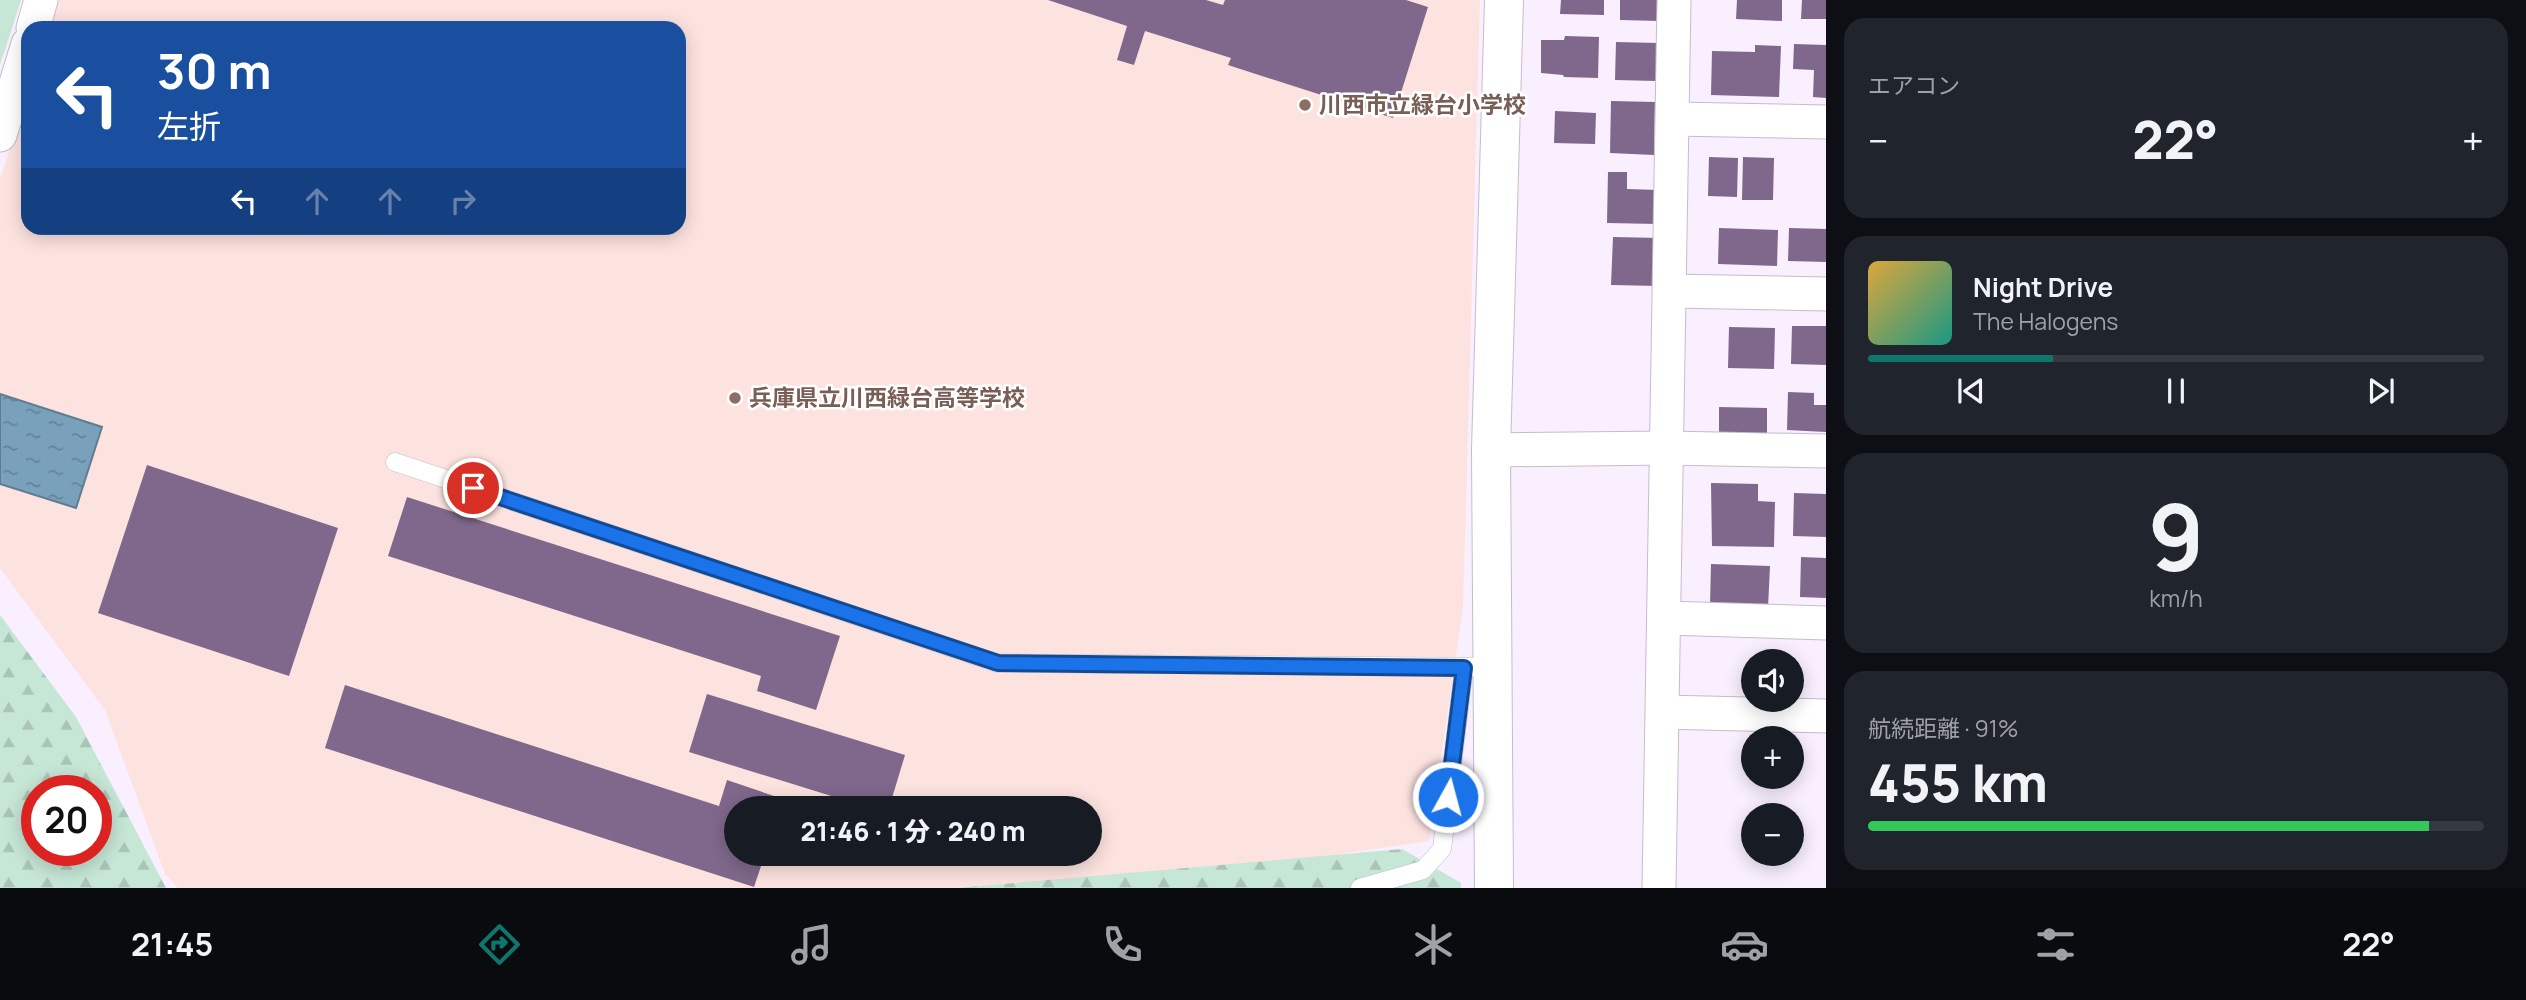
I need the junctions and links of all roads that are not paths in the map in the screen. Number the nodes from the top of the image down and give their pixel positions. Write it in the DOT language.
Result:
graph roads {
  1 [pos="41,0"];
  2 [pos="1504,0"];
  3 [pos="1674,0"];
  4 [pos="35,21"];
  5 [pos="21,67"];
  6 [pos="1674,119"];
  7 [pos="1826,122"];
  8 [pos="0,135"];
  9 [pos="1670,291"];
  10 [pos="1826,294"];
  11 [pos="1667,448"];
  12 [pos="1491,450"];
  13 [pos="1826,451"];
  14 [pos="395,462"];
  15 [pos="1665,618"];
  16 [pos="1826,623"];
  17 [pos="1478,667"];
  18 [pos="1663,712"];
  19 [pos="1826,716"];
  20 [pos="1360,888"];
  21 [pos="1494,888"];
  22 [pos="1659,888"];
  1 -- 4 [label="street"];
  2 -- 12 [label="street"];
  3 -- 6 [label="street"];
  5 -- 8 [label="street"];
  6 -- 7 [label="street"];
  6 -- 9 [label="street"];
  9 -- 10 [label="street"];
  9 -- 11 [label="street"];
  11 -- 12 [label="street"];
  11 -- 13 [label="street"];
  11 -- 15 [label="street"];
  12 -- 17 [label="street"];
  14 -- 17 [label="lane"];
  15 -- 16 [label="street"];
  15 -- 18 [label="street"];
  17 -- 20 [label="lane"];
  17 -- 21 [label="street"];
  18 -- 19 [label="street"];
  18 -- 22 [label="street"];
}
